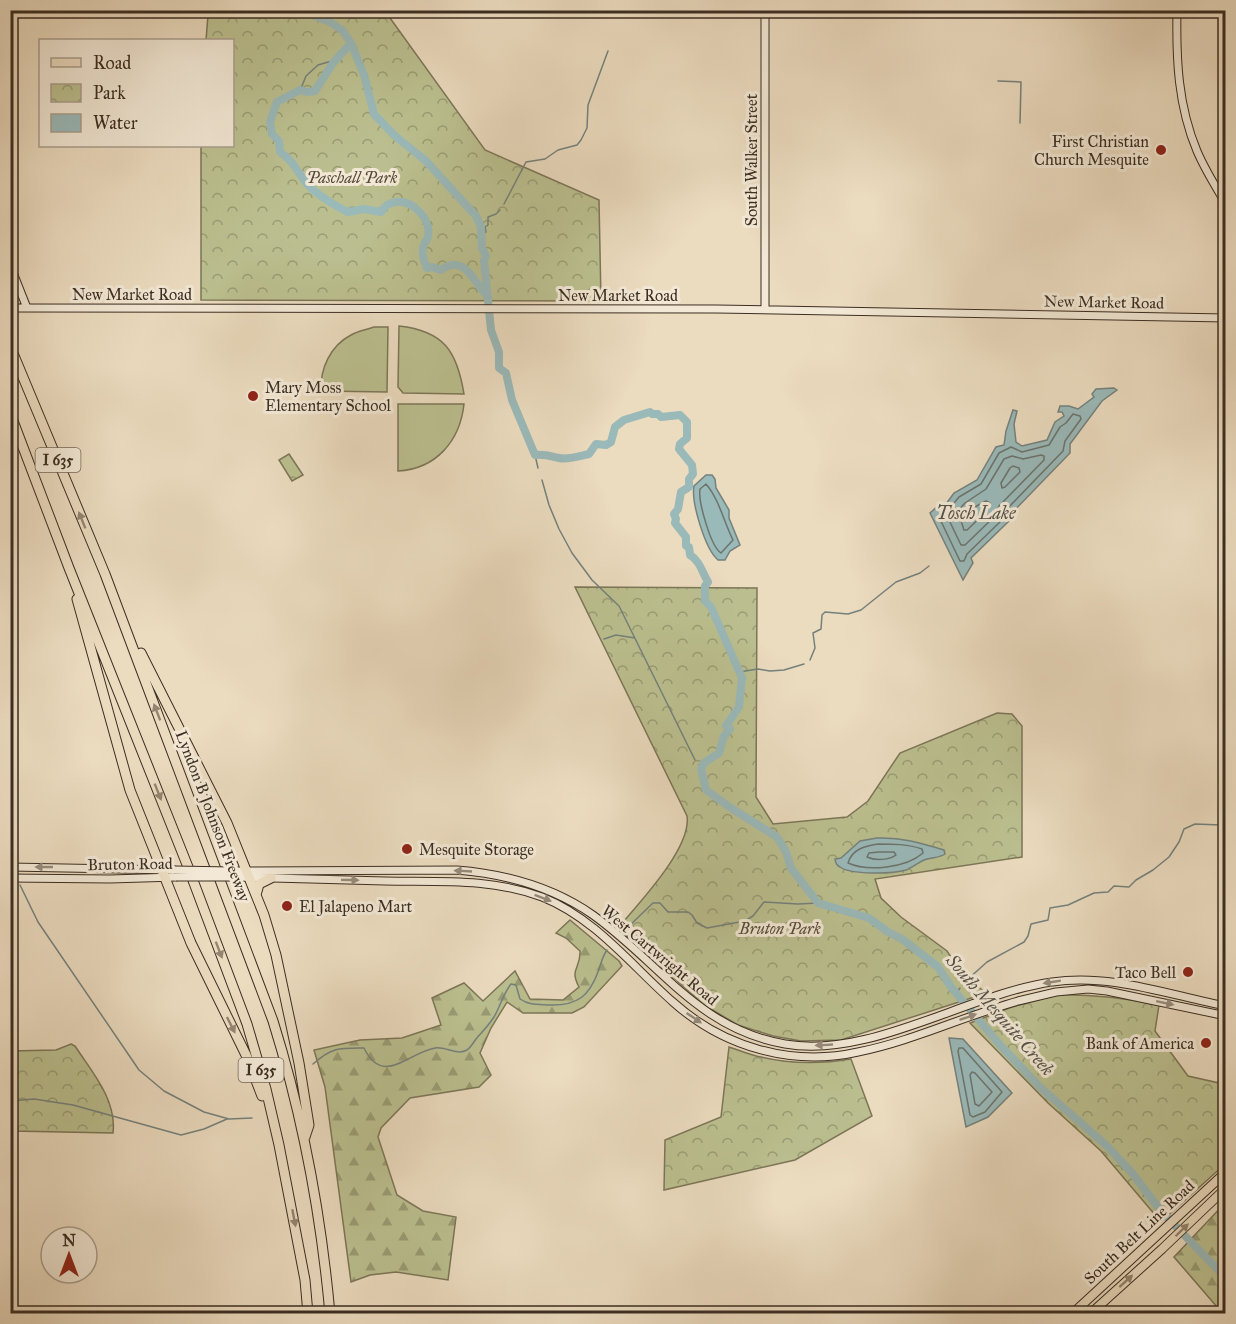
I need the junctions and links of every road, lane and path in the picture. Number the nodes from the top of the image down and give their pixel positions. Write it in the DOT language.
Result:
graph roads {
  1 [pos="765,10"];
  2 [pos="1177,10"];
  3 [pos="1226,204"];
  4 [pos="10,265"];
  5 [pos="10,308"];
  6 [pos="23,308"];
  7 [pos="765,309"];
  8 [pos="1226,318"];
  9 [pos="10,346"];
  10 [pos="10,413"];
  11 [pos="69,568"];
  12 [pos="105,574"];
  13 [pos="10,867"];
  14 [pos="329,870"];
  15 [pos="292,871"];
  16 [pos="163,873"];
  17 [pos="248,874"];
  18 [pos="10,878"];
  19 [pos="271,878"];
  20 [pos="292,879"];
  21 [pos="329,880"];
  22 [pos="256,895"];
  23 [pos="650,963"];
  24 [pos="641,972"];
  25 [pos="1108,981"];
  26 [pos="1107,991"];
  27 [pos="1201,1001"];
  28 [pos="1226,1006"];
  29 [pos="1200,1010"];
  30 [pos="1226,1016"];
  31 [pos="921,1022"];
  32 [pos="725,1024"];
  33 [pos="719,1033"];
  34 [pos="882,1034"];
  35 [pos="903,1039"];
  36 [pos="305,1139"];
  37 [pos="1226,1172"];
  38 [pos="1226,1188"];
  39 [pos="289,1194"];
  40 [pos="308,1314"];
  41 [pos="330,1314"];
  42 [pos="1072,1314"];
  43 [pos="1090,1314"];
  1 -- 7 [label="main road, South Walker Street"];
  2 -- 3 [label="main road"];
  4 -- 6 [label="main road"];
  5 -- 6 [label="main road, New Market Road"];
  6 -- 7 [label="main road, New Market Road"];
  7 -- 8 [label="main road, New Market Road"];
  12 -- 9 [label="highway, Lyndon B Johnson Freeway / I 635, one-way"];
  10 -- 11 [label="highway, I 635"];
  11 -- 16 [label="highway"];
  11 -- 39 [label="highway, I 635, one-way"];
  12 -- 17 [label="highway"];
  36 -- 12 [label="highway, Lyndon B Johnson Freeway / I 635, one-way"];
  16 -- 13 [label="main road, Bruton Road, one-way"];
  14 -- 15 [label="main road, West Cartwright Road"];
  14 -- 21 [label="main road"];
  23 -- 14 [label="main road, West Cartwright Road, one-way"];
  15 -- 17 [label="main road, West Cartwright Road"];
  15 -- 20 [label="main road"];
  16 -- 17 [label="main road, Bruton Road, bridge"];
  16 -- 18 [label="main road, Bruton Road"];
  16 -- 39 [label="highway, one-way"];
  17 -- 19 [label="main road, West Cartwright Road"];
  17 -- 22 [label="highway"];
  19 -- 20 [label="main road, West Cartwright Road"];
  19 -- 22 [label="highway"];
  20 -- 21 [label="main road, West Cartwright Road"];
  21 -- 24 [label="main road, West Cartwright Road, one-way"];
  22 -- 36 [label="highway"];
  23 -- 24 [label="main road"];
  23 -- 32 [label="main road, West Cartwright Road"];
  24 -- 33 [label="main road, West Cartwright Road, one-way"];
  25 -- 26 [label="main road"];
  25 -- 27 [label="main road, West Cartwright Road"];
  25 -- 31 [label="main road, West Cartwright Road, one-way"];
  26 -- 29 [label="main road, West Cartwright Road, one-way"];
  35 -- 26 [label="main road, West Cartwright Road, one-way"];
  27 -- 28 [label="main road, West Cartwright Road"];
  27 -- 29 [label="main road"];
  29 -- 30 [label="main road, West Cartwright Road"];
  31 -- 34 [label="main road, West Cartwright Road"];
  31 -- 35 [label="main road"];
  32 -- 33 [label="main road"];
  34 -- 32 [label="main road, West Cartwright Road, one-way"];
  33 -- 35 [label="main road, West Cartwright Road"];
  34 -- 35 [label="main road"];
  36 -- 41 [label="highway, Lyndon B Johnson Freeway / I 635"];
  37 -- 42 [label="main road, South Belt Line Road"];
  43 -- 38 [label="main road, South Belt Line Road, one-way"];
  39 -- 40 [label="highway, I 635, one-way"];
}
